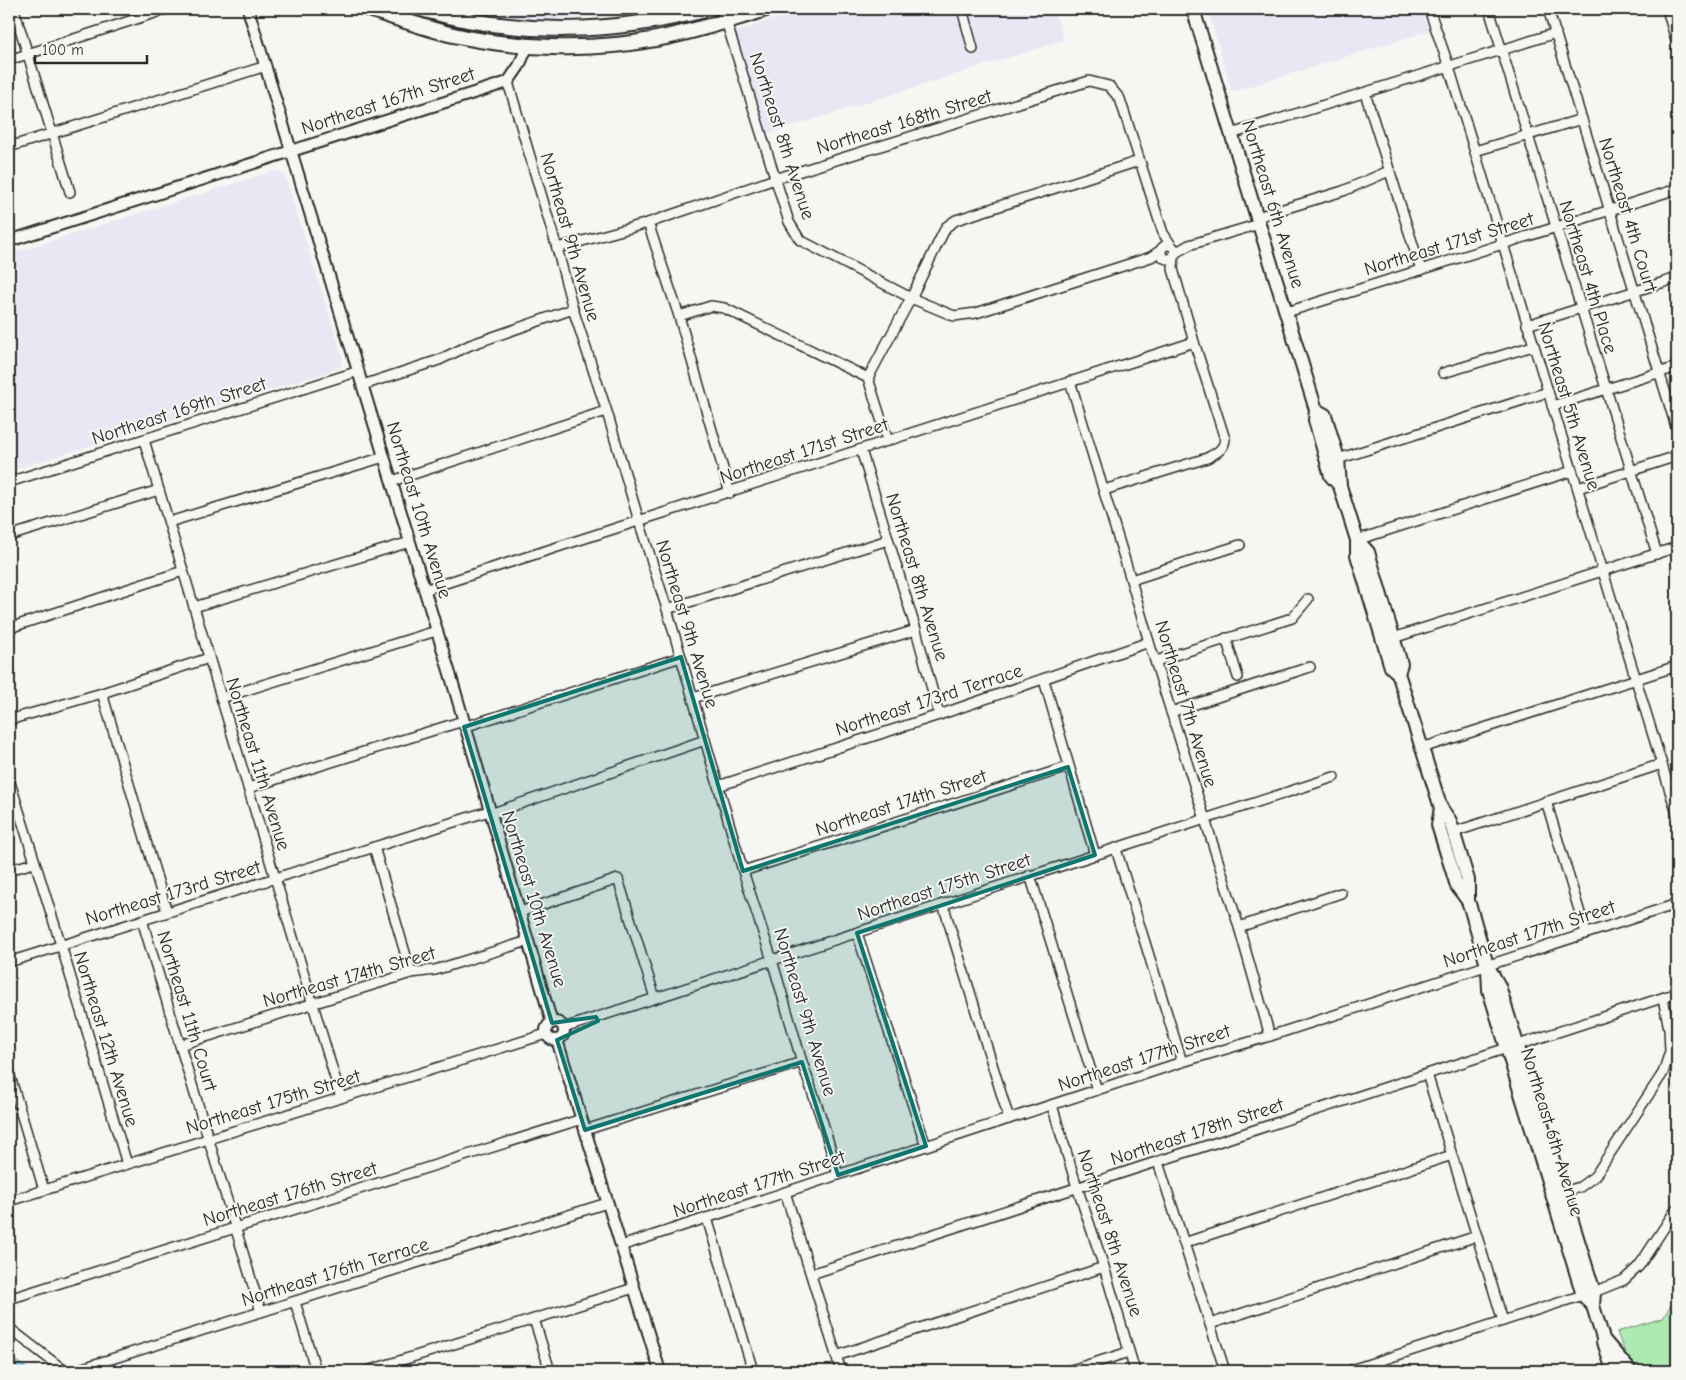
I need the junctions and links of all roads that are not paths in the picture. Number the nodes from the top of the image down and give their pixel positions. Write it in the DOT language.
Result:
graph roads {
  1 [pos="14,9"];
  2 [pos="167,9"];
  3 [pos="248,9"];
  4 [pos="369,9"];
  5 [pos="421,9"];
  6 [pos="709,9"];
  7 [pos="766,9"];
  8 [pos="962,9"];
  9 [pos="1194,9"];
  10 [pos="1429,9"];
  11 [pos="1488,9"];
  12 [pos="1548,9"];
  13 [pos="1667,9"];
  14 [pos="724,15"];
  15 [pos="549,30"];
  16 [pos="1556,33"];
  17 [pos="1677,44"];
  18 [pos="528,45"];
  19 [pos="973,49"];
  20 [pos="1501,51"];
  21 [pos="27,54"];
  22 [pos="9,60"];
  23 [pos="266,66"];
  24 [pos="1449,67"];
  25 [pos="508,82"];
  26 [pos="1365,93"];
  27 [pos="1582,119"];
  28 [pos="52,134"];
  29 [pos="1231,134"];
  30 [pos="1528,135"];
  31 [pos="9,147"];
  32 [pos="292,151"];
  33 [pos="1475,151"];
  34 [pos="1139,161"];
  35 [pos="1389,171"];
  36 [pos="775,179"];
  37 [pos="1677,189"];
  38 [pos="70,192"];
  39 [pos="1610,211"];
  40 [pos="1258,220"];
  41 [pos="648,223"];
  42 [pos="1556,228"];
  43 [pos="9,241"];
  44 [pos="1502,244"];
  45 [pos="557,248"];
  46 [pos="1168,252"];
  47 [pos="1421,270"];
  48 [pos="1677,278"];
  49 [pos="1634,291"];
  50 [pos="912,298"];
  51 [pos="1581,308"];
  52 [pos="573,309"];
  53 [pos="1287,312"];
  54 [pos="678,316"];
  55 [pos="1527,326"];
  56 [pos="1194,342"];
  57 [pos="1534,346"];
  58 [pos="1677,367"];
  59 [pos="359,371"];
  60 [pos="1442,373"];
  61 [pos="1660,373"];
  62 [pos="868,378"];
  63 [pos="1070,382"];
  64 [pos="363,385"];
  65 [pos="1606,389"];
  66 [pos="1548,392"];
  67 [pos="1552,406"];
  68 [pos="606,410"];
  69 [pos="1316,410"];
  70 [pos="1677,430"];
  71 [pos="144,440"];
  72 [pos="888,441"];
  73 [pos="861,450"];
  74 [pos="384,456"];
  75 [pos="1677,456"];
  76 [pos="1338,459"];
  77 [pos="1572,471"];
  78 [pos="1631,472"];
  79 [pos="392,481"];
  80 [pos="9,482"];
  81 [pos="1340,486"];
  82 [pos="1578,488"];
  83 [pos="159,490"];
  84 [pos="1104,490"];
  85 [pos="730,493"];
  86 [pos="639,521"];
  87 [pos="168,522"];
  88 [pos="9,536"];
  89 [pos="888,540"];
  90 [pos="1357,540"];
  91 [pos="410,542"];
  92 [pos="1240,545"];
  93 [pos="1677,548"];
  94 [pos="1656,554"];
  95 [pos="183,571"];
  96 [pos="1603,571"];
  97 [pos="1132,580"];
  98 [pos="424,590"];
  99 [pos="1308,599"];
  100 [pos="194,607"];
  101 [pos="667,609"];
  102 [pos="9,628"];
  103 [pos="916,630"];
  104 [pos="436,631"];
  105 [pos="1226,638"];
  106 [pos="1393,638"];
  107 [pos="1149,642"];
  108 [pos="681,657"];
  109 [pos="210,658"];
  110 [pos="1156,661"];
  111 [pos="1677,666"];
  112 [pos="1310,667"];
  113 [pos="1398,673"];
  114 [pos="1238,677"];
  115 [pos="1044,680"];
  116 [pos="1635,680"];
  117 [pos="102,693"];
  118 [pos="221,698"];
  119 [pos="693,698"];
  120 [pos="1171,712"];
  121 [pos="940,715"];
  122 [pos="9,720"];
  123 [pos="464,724"];
  124 [pos="705,740"];
  125 [pos="1422,748"];
  126 [pos="1662,764"];
  127 [pos="1068,767"];
  128 [pos="1334,777"];
  129 [pos="9,779"];
  130 [pos="718,786"];
  131 [pos="1673,787"];
  132 [pos="248,788"];
  133 [pos="1546,801"];
  134 [pos="1441,808"];
  135 [pos="490,812"];
  136 [pos="1677,814"];
  137 [pos="1204,819"];
  138 [pos="1454,832"];
  139 [pos="374,847"];
  140 [pos="1116,849"];
  141 [pos="1095,855"];
  142 [pos="34,863"];
  143 [pos="9,870"];
  144 [pos="743,870"];
  145 [pos="1030,875"];
  146 [pos="276,878"];
  147 [pos="1341,893"];
  148 [pos="1468,901"];
  149 [pos="943,904"];
  150 [pos="1677,904"];
  151 [pos="168,912"];
  152 [pos="520,912"];
  153 [pos="142,920"];
  154 [pos="1239,927"];
  155 [pos="857,933"];
  156 [pos="1586,933"];
  157 [pos="528,941"];
  158 [pos="61,946"];
  159 [pos="772,960"];
  160 [pos="9,962"];
  161 [pos="1487,964"];
  162 [pos="411,973"];
  163 [pos="1677,993"];
  164 [pos="655,998"];
  165 [pos="1663,998"];
  166 [pos="313,1003"];
  167 [pos="552,1023"];
  168 [pos="564,1028"];
  169 [pos="546,1034"];
  170 [pos="1270,1036"];
  171 [pos="558,1040"];
  172 [pos="180,1045"];
  173 [pos="1512,1047"];
  174 [pos="802,1062"];
  175 [pos="1182,1062"];
  176 [pos="9,1072"];
  177 [pos="1427,1074"];
  178 [pos="1097,1090"];
  179 [pos="12,1096"];
  180 [pos="341,1098"];
  181 [pos="1052,1104"];
  182 [pos="1009,1119"];
  183 [pos="583,1124"];
  184 [pos="208,1139"];
  185 [pos="926,1146"];
  186 [pos="1452,1155"];
  187 [pos="1158,1162"];
  188 [pos="127,1164"];
  189 [pos="838,1175"];
  190 [pos="1077,1187"];
  191 [pos="44,1190"];
  192 [pos="785,1192"];
  193 [pos="1563,1192"];
  194 [pos="9,1201"];
  195 [pos="607,1204"];
  196 [pos="1677,1208"];
  197 [pos="707,1218"];
  198 [pos="236,1228"];
  199 [pos="1477,1236"];
  200 [pos="1184,1243"];
  201 [pos="621,1246"];
  202 [pos="1104,1267"];
  203 [pos="811,1274"];
  204 [pos="634,1288"];
  205 [pos="1589,1294"];
  206 [pos="9,1299"];
  207 [pos="295,1302"];
  208 [pos="261,1312"];
  209 [pos="534,1319"];
  210 [pos="1503,1321"];
  211 [pos="1210,1324"];
  212 [pos="9,1328"];
  213 [pos="1604,1342"];
  214 [pos="1129,1352"];
  215 [pos="836,1356"];
  216 [pos="65,1371"];
  217 [pos="73,1371"];
  218 [pos="316,1371"];
  219 [pos="367,1371"];
  220 [pos="550,1371"];
  221 [pos="659,1371"];
  222 [pos="753,1371"];
  223 [pos="841,1371"];
  224 [pos="1068,1371"];
  225 [pos="1135,1371"];
  226 [pos="1225,1371"];
  227 [pos="1348,1371"];
  228 [pos="1613,1371"];
  229 [pos="1629,1371"];
  1 -- 21 [label="street"];
  2 -- 21 [label="street"];
  3 -- 23 [label="street, Northeast 10th Avenue"];
  4 -- 18 [label="main road"];
  5 -- 15 [label="main road"];
  6 -- 15 [label="main road"];
  7 -- 14 [label="main road"];
  8 -- 19 [label="street"];
  9 -- 29 [label="main road, Northeast 6th Avenue"];
  10 -- 24 [label="street, Northeast 5th Avenue"];
  11 -- 20 [label="street, Northeast 4th Place"];
  12 -- 16 [label="street, Northeast 4th Court"];
  13 -- 17 [label="street"];
  14 -- 18 [label="main road"];
  14 -- 36 [label="street, Northeast 8th Avenue"];
  15 -- 18 [label="main road"];
  16 -- 20 [label="street"];
  16 -- 27 [label="street, Northeast 4th Court"];
  18 -- 25 [label="street"];
  20 -- 24 [label="street"];
  20 -- 30 [label="street, Northeast 4th Place"];
  21 -- 22 [label="street"];
  21 -- 28 [label="street"];
  23 -- 28 [label="street"];
  23 -- 32 [label="street, Northeast 10th Avenue"];
  24 -- 26 [label="street"];
  24 -- 33 [label="street, Northeast 5th Avenue"];
  25 -- 32 [label="street, Northeast 167th Street"];
  25 -- 45 [label="street, Northeast 9th Avenue"];
  26 -- 29 [label="street"];
  26 -- 35 [label="street"];
  27 -- 30 [label="street"];
  27 -- 39 [label="street, Northeast 4th Court"];
  28 -- 31 [label="street"];
  28 -- 38 [label="street"];
  29 -- 40 [label="main road, Northeast 6th Avenue"];
  30 -- 33 [label="street"];
  30 -- 42 [label="street, Northeast 4th Place"];
  32 -- 43 [label="street, Northeast 167th Street"];
  32 -- 59 [label="street, Northeast 10th Avenue"];
  33 -- 44 [label="street, Northeast 5th Avenue"];
  34 -- 36 [label="street, Northeast 168th Street"];
  34 -- 46 [label="street"];
  34 -- 50 [label="street"];
  35 -- 40 [label="street"];
  35 -- 47 [label="street"];
  36 -- 41 [label="street, Northeast 168th Street"];
  36 -- 50 [label="street, Northeast 8th Avenue"];
  37 -- 39 [label="street, Northeast 171st Street"];
  39 -- 42 [label="street, Northeast 171st Street"];
  39 -- 49 [label="street, Northeast 4th Court"];
  40 -- 46 [label="street"];
  40 -- 53 [label="main road, Northeast 6th Avenue"];
  41 -- 45 [label="street, Northeast 168th Street"];
  41 -- 54 [label="street"];
  42 -- 44 [label="street, Northeast 171st Street"];
  42 -- 51 [label="street, Northeast 4th Place"];
  44 -- 47 [label="street, Northeast 171st Street"];
  44 -- 55 [label="street, Northeast 5th Avenue"];
  45 -- 52 [label="street, Northeast 9th Avenue"];
  46 -- 50 [label="street, Northeast 8th Avenue"];
  46 -- 56 [label="street"];
  47 -- 53 [label="street, Northeast 171st Street"];
  48 -- 49 [label="street"];
  49 -- 51 [label="street"];
  49 -- 61 [label="street, Northeast 4th Court"];
  50 -- 62 [label="street"];
  51 -- 55 [label="street"];
  51 -- 65 [label="street, Northeast 4th Place"];
  52 -- 64 [label="street"];
  52 -- 68 [label="street, Northeast 9th Avenue"];
  53 -- 69 [label="main road, Northeast 6th Avenue"];
  54 -- 62 [label="street"];
  54 -- 85 [label="street"];
  55 -- 57 [label="street, Northeast 5th Avenue"];
  56 -- 63 [label="street, Northeast 171st Street"];
  56 -- 84 [label="street"];
  57 -- 60 [label="street"];
  57 -- 66 [label="street, Northeast 5th Avenue"];
  58 -- 61 [label="street"];
  59 -- 64 [label="street, Northeast 10th Avenue"];
  59 -- 71 [label="street, Northeast 169th Street"];
  61 -- 65 [label="street"];
  61 -- 70 [label="street, Northeast 4th Court"];
  62 -- 72 [label="street"];
  63 -- 72 [label="street, Northeast 171st Street"];
  63 -- 84 [label="street, Northeast 7th Avenue"];
  64 -- 74 [label="street, Northeast 10th Avenue"];
  65 -- 67 [label="street"];
  65 -- 78 [label="street, Northeast 4th Place"];
  66 -- 67 [label="street, Northeast 5th Avenue"];
  66 -- 76 [label="street"];
  67 -- 77 [label="street, Northeast 5th Avenue"];
  68 -- 79 [label="street"];
  68 -- 86 [label="street, Northeast 9th Avenue"];
  69 -- 76 [label="main road, Northeast 6th Avenue"];
  69 -- 81 [label="main road, Northeast 6th Avenue"];
  71 -- 80 [label="street, Northeast 169th Street"];
  71 -- 83 [label="street, Northeast 11th Avenue"];
  72 -- 73 [label="street, Northeast 171st Street"];
  73 -- 85 [label="street, Northeast 171st Street"];
  73 -- 89 [label="street, Northeast 8th Avenue"];
  74 -- 79 [label="street, Northeast 10th Avenue"];
  74 -- 87 [label="street"];
  75 -- 78 [label="street"];
  76 -- 81 [label="main road, Northeast 6th Avenue"];
  77 -- 82 [label="street, Northeast 5th Avenue"];
  77 -- 90 [label="street"];
  78 -- 82 [label="street"];
  78 -- 94 [label="street, Northeast 4th Place"];
  79 -- 91 [label="street, Northeast 10th Avenue"];
  81 -- 90 [label="main road, Northeast 6th Avenue"];
  82 -- 96 [label="street, Northeast 5th Avenue"];
  83 -- 87 [label="street, Northeast 11th Avenue"];
  83 -- 88 [label="street"];
  84 -- 97 [label="street, Northeast 7th Avenue"];
  85 -- 86 [label="street, Northeast 171st Street"];
  86 -- 98 [label="street, Northeast 171st Street"];
  86 -- 101 [label="street, Northeast 9th Avenue"];
  87 -- 95 [label="street, Northeast 11th Avenue"];
  89 -- 101 [label="street"];
  89 -- 103 [label="street, Northeast 8th Avenue"];
  90 -- 106 [label="main road, Northeast 6th Avenue"];
  90 -- 113 [label="main road, Northeast 6th Avenue"];
  91 -- 98 [label="street, Northeast 10th Avenue"];
  91 -- 100 [label="street"];
  92 -- 97 [label="street"];
  93 -- 94 [label="street"];
  94 -- 96 [label="street"];
  95 -- 100 [label="street, Northeast 11th Avenue"];
  95 -- 102 [label="street"];
  96 -- 106 [label="street"];
  96 -- 116 [label="street, Northeast 5th Avenue"];
  97 -- 107 [label="street, Northeast 7th Avenue"];
  98 -- 104 [label="street, Northeast 10th Avenue"];
  99 -- 105 [label="street"];
  100 -- 109 [label="street, Northeast 11th Avenue"];
  101 -- 108 [label="street, Northeast 9th Avenue"];
  103 -- 119 [label="street"];
  103 -- 121 [label="street, Northeast 8th Avenue"];
  104 -- 118 [label="street"];
  104 -- 123 [label="street, Northeast 10th Avenue"];
  105 -- 110 [label="street"];
  105 -- 114 [label="street"];
  106 -- 113 [label="main road, Northeast 6th Avenue"];
  107 -- 110 [label="street, Northeast 7th Avenue"];
  107 -- 115 [label="street, Northeast 173rd Terrace"];
  108 -- 119 [label="street, Northeast 9th Avenue"];
  108 -- 123 [label="street"];
  109 -- 117 [label="street"];
  109 -- 118 [label="street, Northeast 11th Avenue"];
  110 -- 120 [label="street, Northeast 7th Avenue"];
  111 -- 116 [label="street"];
  112 -- 120 [label="street"];
  113 -- 125 [label="main road, Northeast 6th Avenue"];
  115 -- 121 [label="street, Northeast 173rd Terrace"];
  115 -- 127 [label="street"];
  116 -- 125 [label="street"];
  116 -- 126 [label="street, Northeast 5th Avenue"];
  117 -- 122 [label="street"];
  117 -- 151 [label="street, Northeast 11th Court"];
  118 -- 132 [label="street, Northeast 11th Avenue"];
  119 -- 124 [label="street, Northeast 9th Avenue"];
  120 -- 137 [label="street, Northeast 7th Avenue"];
  121 -- 130 [label="street, Northeast 173rd Terrace"];
  123 -- 132 [label="street"];
  123 -- 135 [label="street, Northeast 10th Avenue"];
  124 -- 130 [label="street, Northeast 9th Avenue"];
  124 -- 135 [label="street, Northeast 173rd Street"];
  125 -- 134 [label="main road, Northeast 6th Avenue"];
  126 -- 131 [label="street, Northeast 5th Avenue"];
  126 -- 133 [label="street"];
  127 -- 141 [label="street"];
  127 -- 144 [label="street, Northeast 174th Street"];
  128 -- 137 [label="street, Northeast 175th Street"];
  129 -- 142 [label="street, Northeast 12th Avenue"];
  130 -- 144 [label="street, Northeast 9th Avenue"];
  131 -- 136 [label="street, Northeast 5th Avenue"];
  132 -- 146 [label="street, Northeast 11th Avenue"];
  133 -- 138 [label="street"];
  133 -- 156 [label="street"];
  134 -- 138 [label="main road, Northeast 6th Avenue"];
  134 -- 148 [label="main road, Northeast 6th Avenue"];
  135 -- 139 [label="street, Northeast 173rd Street"];
  135 -- 152 [label="street, Northeast 10th Avenue"];
  137 -- 140 [label="street, Northeast 175th Street"];
  137 -- 154 [label="street, Northeast 7th Avenue"];
  138 -- 148 [label="main road, Northeast 6th Avenue"];
  139 -- 146 [label="street, Northeast 173rd Street"];
  139 -- 162 [label="street"];
  140 -- 141 [label="street, Northeast 175th Street"];
  140 -- 175 [label="street"];
  141 -- 145 [label="street, Northeast 175th Street"];
  142 -- 143 [label="street"];
  142 -- 158 [label="street, Northeast 12th Avenue"];
  144 -- 159 [label="street, Northeast 9th Avenue"];
  145 -- 149 [label="street, Northeast 175th Street"];
  145 -- 178 [label="street"];
  146 -- 151 [label="street, Northeast 173rd Street"];
  146 -- 166 [label="street, Northeast 11th Avenue"];
  147 -- 154 [label="street"];
  148 -- 161 [label="main road, Northeast 6th Avenue"];
  149 -- 155 [label="street, Northeast 175th Street"];
  149 -- 182 [label="street"];
  150 -- 156 [label="street, Northeast 177th Street"];
  151 -- 153 [label="street, Northeast 173rd Street"];
  152 -- 157 [label="street, Northeast 10th Avenue"];
  152 -- 164 [label="street"];
  153 -- 158 [label="street, Northeast 173rd Street"];
  153 -- 172 [label="street, Northeast 11th Court"];
  154 -- 170 [label="street, Northeast 7th Avenue"];
  155 -- 159 [label="street, Northeast 175th Street"];
  155 -- 185 [label="street"];
  156 -- 161 [label="street, Northeast 177th Street"];
  157 -- 162 [label="street, Northeast 174th Street"];
  157 -- 167 [label="street, Northeast 10th Avenue"];
  158 -- 160 [label="street, Northeast 173rd Street"];
  158 -- 188 [label="street, Northeast 12th Avenue"];
  159 -- 164 [label="street, Northeast 175th Street"];
  159 -- 174 [label="street, Northeast 9th Avenue"];
  161 -- 170 [label="street, Northeast 177th Street"];
  161 -- 173 [label="main road, Northeast 6th Avenue"];
  162 -- 166 [label="street, Northeast 174th Street"];
  163 -- 165 [label="street, Northeast 178th Street"];
  164 -- 168 [label="street, Northeast 175th Street"];
  165 -- 173 [label="street, Northeast 178th Street"];
  165 -- 193 [label="street"];
  166 -- 172 [label="street, Northeast 174th Street"];
  166 -- 180 [label="street, Northeast 11th Avenue"];
  167 -- 168 [label="street"];
  167 -- 169 [label="street"];
  168 -- 171 [label="street"];
  169 -- 171 [label="street"];
  169 -- 180 [label="street, Northeast 175th Street"];
  170 -- 175 [label="street, Northeast 177th Street"];
  171 -- 183 [label="street"];
  172 -- 184 [label="street, Northeast 11th Court"];
  173 -- 177 [label="street, Northeast 178th Street"];
  173 -- 193 [label="main road, Northeast 6th Avenue"];
  173 -- 205 [label="main road, Northeast 6th Avenue"];
  174 -- 183 [label="street, Northeast 176th Street"];
  174 -- 189 [label="street, Northeast 9th Avenue"];
  175 -- 178 [label="street, Northeast 177th Street"];
  176 -- 179 [label="street"];
  177 -- 186 [label="street"];
  177 -- 187 [label="street, Northeast 178th Street"];
  178 -- 181 [label="street, Northeast 177th Street"];
  179 -- 191 [label="street"];
  180 -- 184 [label="street, Northeast 175th Street"];
  181 -- 182 [label="street, Northeast 177th Street"];
  181 -- 190 [label="street, Northeast 8th Avenue"];
  182 -- 185 [label="street, Northeast 177th Street"];
  183 -- 195 [label="street"];
  183 -- 198 [label="street, Northeast 176th Street"];
  184 -- 188 [label="street, Northeast 175th Street"];
  184 -- 198 [label="street, Northeast 11th Court"];
  185 -- 189 [label="street, Northeast 177th Street"];
  186 -- 199 [label="street"];
  186 -- 200 [label="street"];
  187 -- 190 [label="street, Northeast 178th Street"];
  187 -- 200 [label="street"];
  188 -- 191 [label="street, Northeast 175th Street"];
  189 -- 192 [label="street, Northeast 177th Street"];
  190 -- 202 [label="street, Northeast 8th Avenue"];
  190 -- 203 [label="street, Northeast 178th Street"];
  191 -- 194 [label="street, Northeast 175th Street"];
  192 -- 197 [label="street, Northeast 177th Street"];
  192 -- 203 [label="street"];
  193 -- 205 [label="main road, Northeast 6th Avenue"];
  195 -- 201 [label="street"];
  195 -- 207 [label="street, Northeast 176th Terrace"];
  196 -- 205 [label="street"];
  197 -- 201 [label="street, Northeast 177th Street"];
  197 -- 222 [label="street"];
  198 -- 206 [label="street, Northeast 176th Street"];
  198 -- 208 [label="street, Northeast 11th Court"];
  199 -- 210 [label="street"];
  199 -- 211 [label="street"];
  200 -- 211 [label="street"];
  201 -- 204 [label="street"];
  202 -- 214 [label="street, Northeast 8th Avenue"];
  202 -- 215 [label="street"];
  203 -- 215 [label="street"];
  204 -- 209 [label="street"];
  204 -- 221 [label="street"];
  205 -- 210 [label="street"];
  205 -- 213 [label="main road, Northeast 6th Avenue"];
  207 -- 208 [label="street, Northeast 176th Terrace"];
  207 -- 218 [label="street"];
  208 -- 217 [label="street, Northeast 176th Terrace"];
  209 -- 219 [label="street"];
  209 -- 220 [label="street"];
  210 -- 227 [label="street"];
  211 -- 226 [label="street"];
  212 -- 216 [label="street"];
  213 -- 228 [label="main road, Northeast 6th Avenue"];
  213 -- 229 [label="main road"];
  214 -- 224 [label="street"];
  214 -- 225 [label="street, Northeast 8th Avenue"];
  215 -- 223 [label="street"];
}
